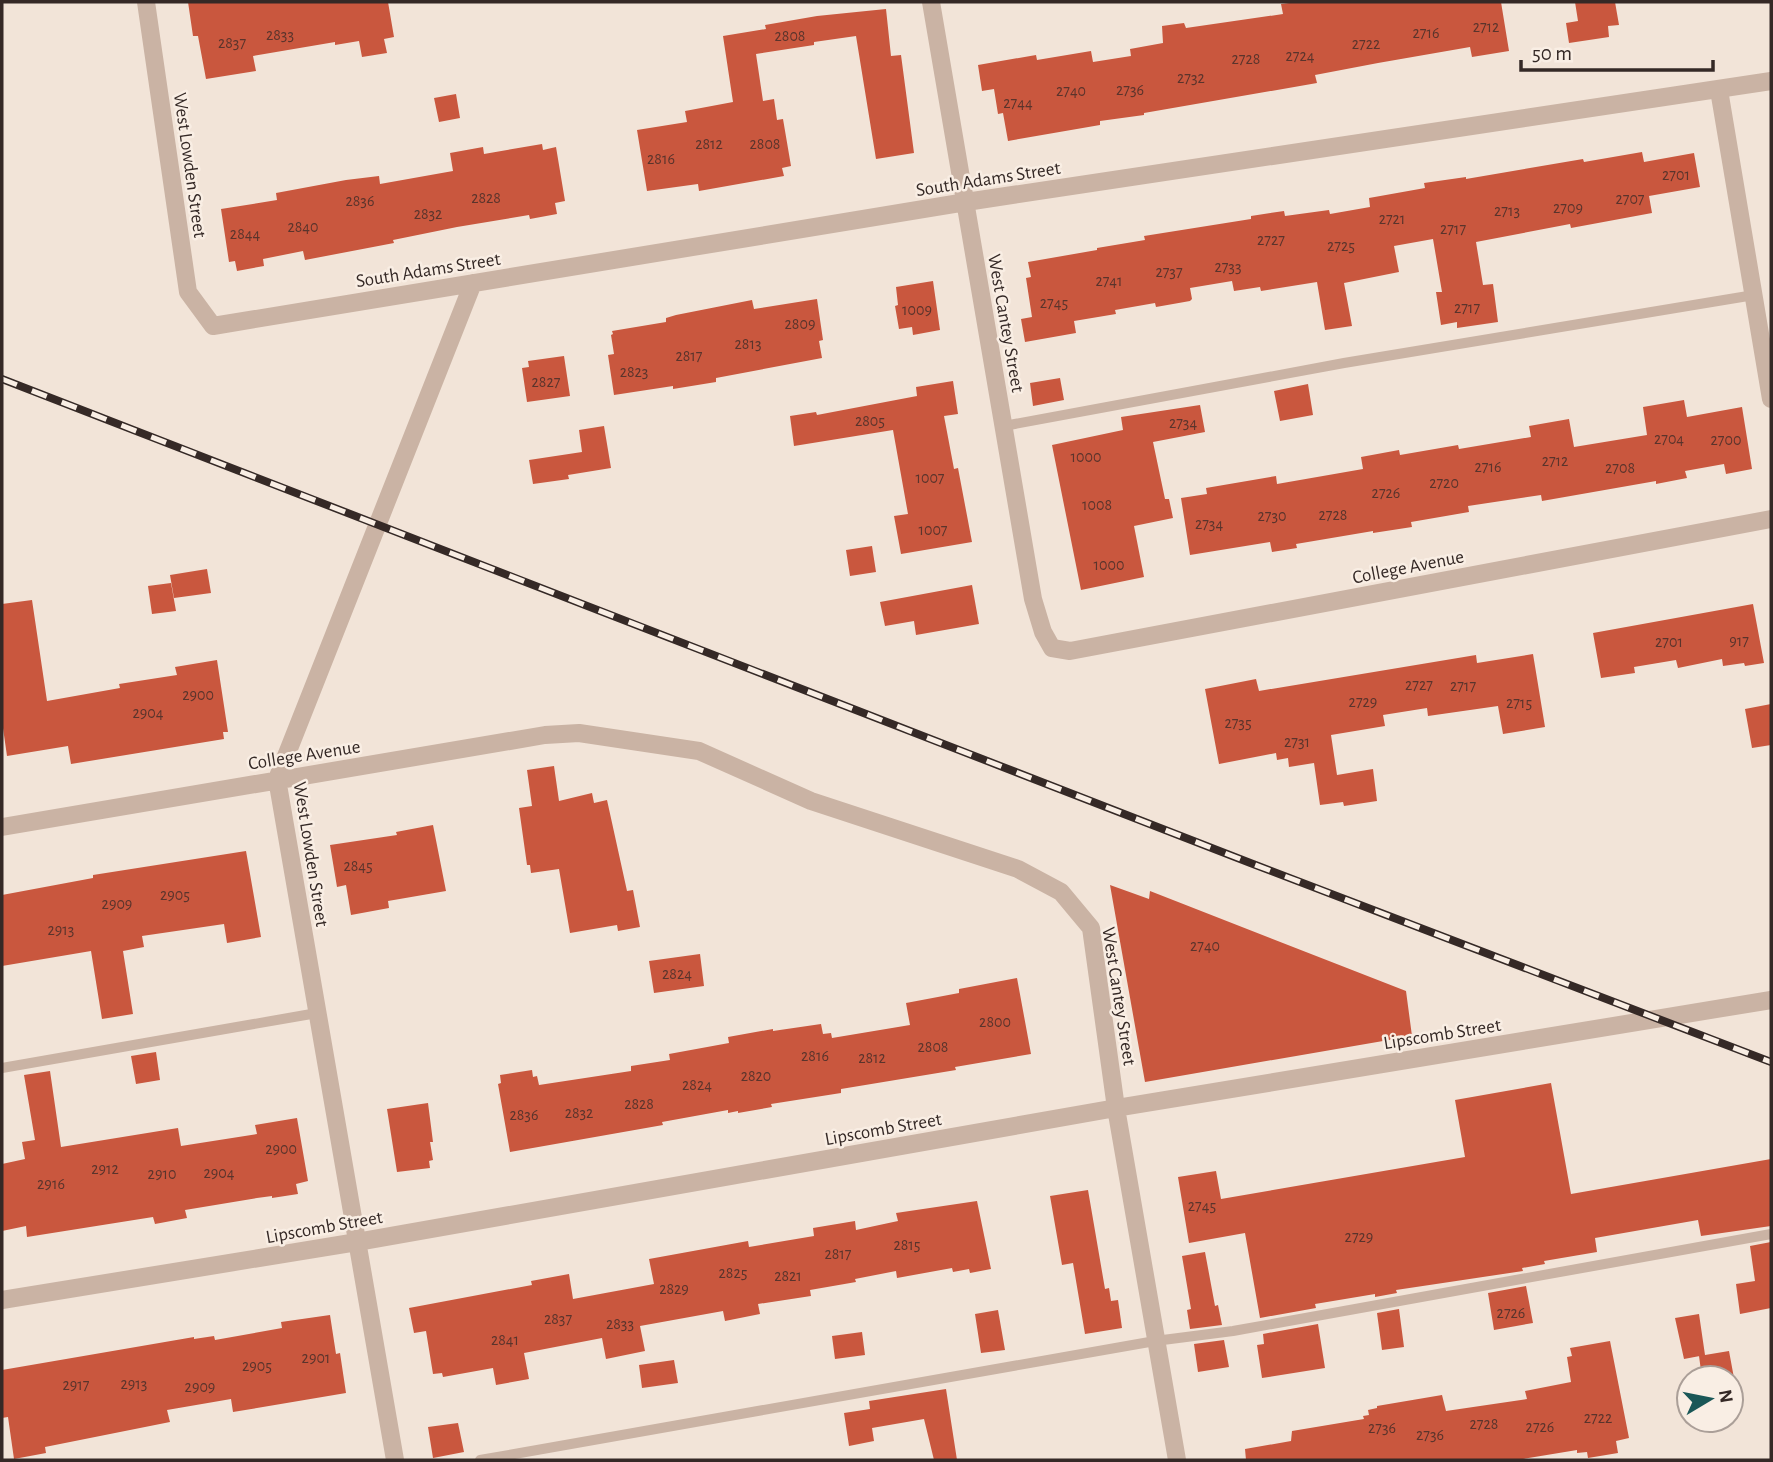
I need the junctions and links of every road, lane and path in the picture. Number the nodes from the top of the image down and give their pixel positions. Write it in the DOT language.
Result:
graph roads {
  1 [pos="146,2"];
  2 [pos="931,2"];
  3 [pos="1771,81"];
  4 [pos="1719,90"];
  5 [pos="965,202"];
  6 [pos="474,283"];
  7 [pos="1754,295"];
  8 [pos="213,326"];
  9 [pos="1767,350"];
  10 [pos="1771,399"];
  11 [pos="1004,426"];
  12 [pos="1771,519"];
  13 [pos="1052,648"];
  14 [pos="614,738"];
  15 [pos="277,779"];
  16 [pos="2,827"];
  17 [pos="1771,1000"];
  18 [pos="317,1013"];
  19 [pos="2,1068"];
  20 [pos="1116,1108"];
  21 [pos="1771,1234"];
  22 [pos="357,1242"];
  23 [pos="2,1300"];
  24 [pos="1156,1341"];
  25 [pos="395,1460"];
  26 [pos="480,1460"];
  27 [pos="1177,1460"];
  1 -- 8 [label="street, West Lowden Street"];
  2 -- 5 [label="street, West Cantey Street"];
  3 -- 4 [label="street, South Adams Street"];
  4 -- 5 [label="street, South Adams Street"];
  4 -- 7 [label="street"];
  5 -- 6 [label="street, South Adams Street"];
  5 -- 11 [label="street, West Cantey Street"];
  6 -- 8 [label="street, South Adams Street"];
  6 -- 15 [label="street, West Lowden Street"];
  7 -- 9 [label="street"];
  7 -- 11 [label="lane"];
  9 -- 10 [label="street"];
  11 -- 13 [label="street, West Cantey Street"];
  12 -- 13 [label="street, College Avenue"];
  14 -- 15 [label="street, College Avenue"];
  14 -- 20 [label="street, West Cantey Street"];
  15 -- 16 [label="street, College Avenue"];
  15 -- 18 [label="street, West Lowden Street"];
  17 -- 20 [label="street, Lipscomb Street"];
  18 -- 19 [label="lane"];
  18 -- 22 [label="street, West Lowden Street"];
  20 -- 22 [label="street, Lipscomb Street"];
  20 -- 24 [label="street, West Cantey Street"];
  21 -- 24 [label="lane"];
  22 -- 23 [label="street, Lipscomb Street"];
  22 -- 25 [label="street, West Lowden Street"];
  24 -- 26 [label="lane"];
  24 -- 27 [label="street, West Cantey Street"];
}
